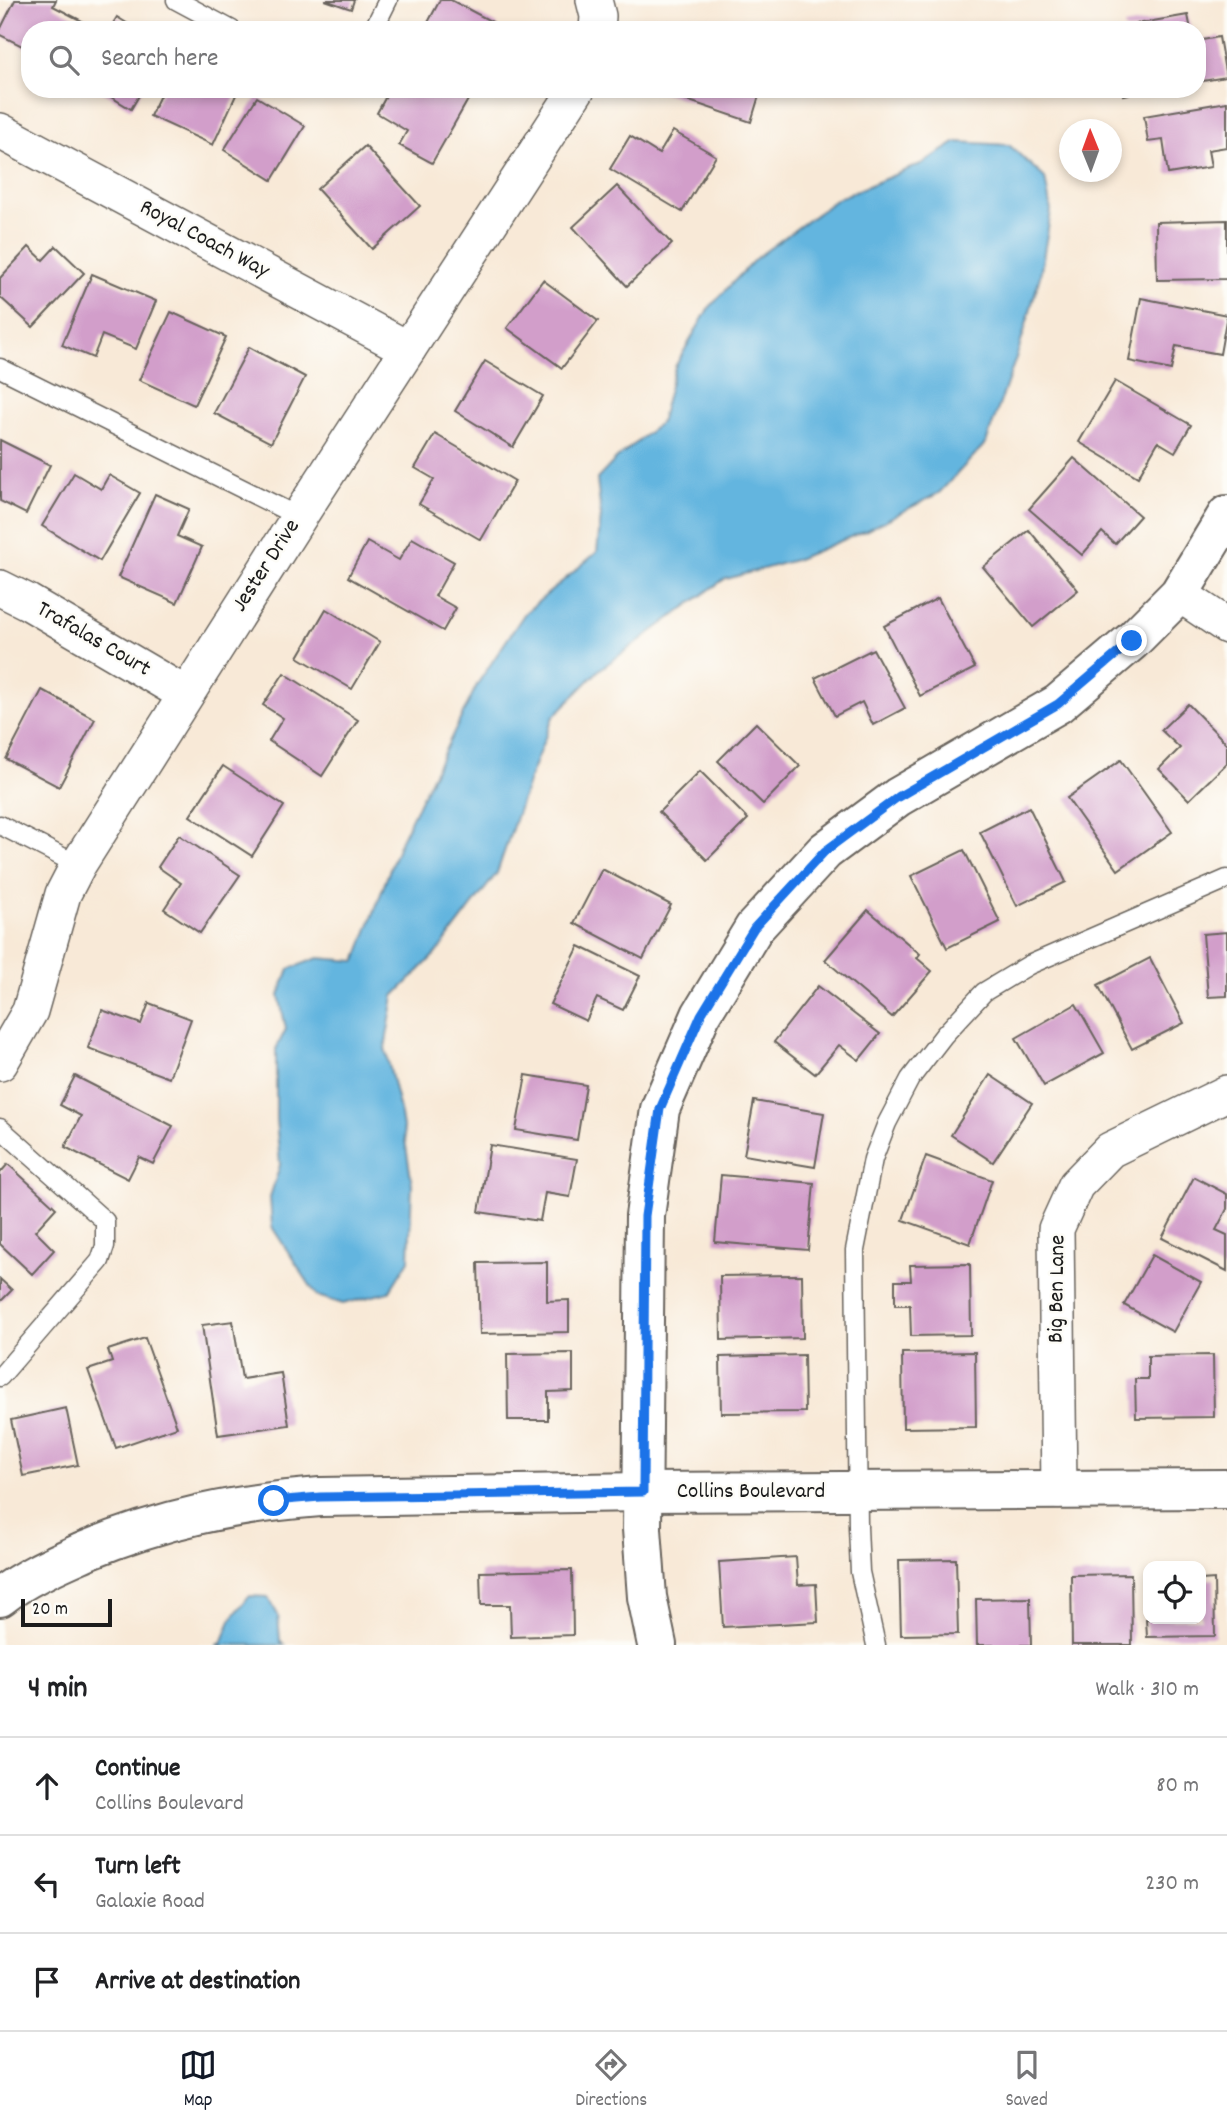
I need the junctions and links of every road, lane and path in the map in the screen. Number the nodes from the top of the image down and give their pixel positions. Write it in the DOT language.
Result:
graph roads {
  1 [pos="176,0"];
  2 [pos="388,0"];
  3 [pos="594,0"];
  4 [pos="215,21"];
  5 [pos="378,21"];
  6 [pos="598,21"];
  7 [pos="571,98"];
  8 [pos="0,131"];
  9 [pos="408,349"];
  10 [pos="0,368"];
  11 [pos="1227,515"];
  12 [pos="299,517"];
  13 [pos="0,589"];
  14 [pos="1179,594"];
  15 [pos="1227,626"];
  16 [pos="186,694"];
  17 [pos="0,825"];
  18 [pos="78,865"];
  19 [pos="1227,879"];
  20 [pos="1,1061"];
  21 [pos="1227,1093"];
  22 [pos="0,1128"];
  23 [pos="0,1377"];
  24 [pos="1227,1489"];
  25 [pos="1059,1491"];
  26 [pos="643,1492"];
  27 [pos="856,1492"];
  28 [pos="3,1588"];
  29 [pos="657,1645"];
  30 [pos="876,1645"];
  1 -- 4 [label="lane"];
  2 -- 5 [label="lane"];
  3 -- 6 [label="street"];
  7 -- 9 [label="street, Jester Drive"];
  8 -- 9 [label="street, Royal Coach Way"];
  9 -- 12 [label="street, Jester Drive"];
  10 -- 12 [label="lane"];
  11 -- 14 [label="street"];
  12 -- 16 [label="street, Jester Drive"];
  13 -- 16 [label="street, Trafalas Court"];
  14 -- 15 [label="street"];
  14 -- 26 [label="street"];
  16 -- 18 [label="street, Jester Drive"];
  17 -- 18 [label="lane"];
  18 -- 20 [label="street, Jester Drive"];
  19 -- 27 [label="lane"];
  21 -- 25 [label="street, Big Ben Lane"];
  22 -- 23 [label="lane"];
  24 -- 25 [label="street, Collins Boulevard"];
  25 -- 27 [label="street, Collins Boulevard"];
  26 -- 27 [label="street, Collins Boulevard"];
  26 -- 28 [label="street, Collins Boulevard"];
  26 -- 29 [label="street"];
  27 -- 30 [label="lane"];
}
